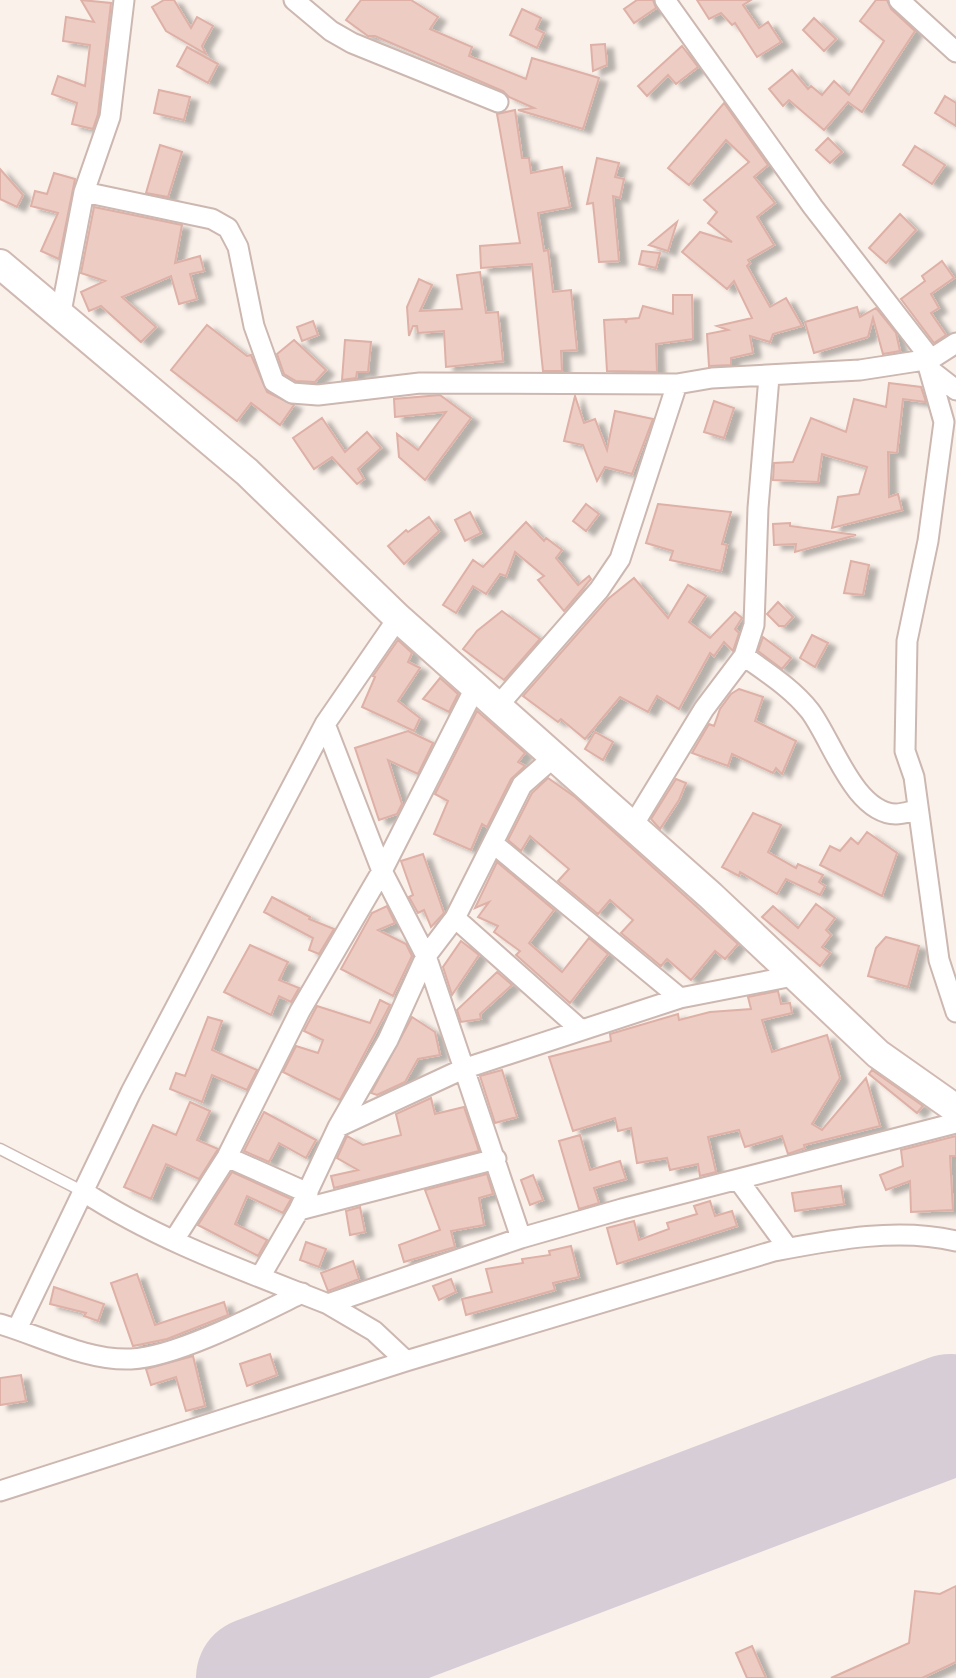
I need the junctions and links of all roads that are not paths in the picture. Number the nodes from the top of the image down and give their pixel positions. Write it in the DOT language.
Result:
graph roads {
  1 [pos="294,0"];
  2 [pos="665,0"];
  3 [pos="899,0"];
  4 [pos="127,1"];
  5 [pos="956,52"];
  6 [pos="498,102"];
  7 [pos="85,192"];
  8 [pos="0,264"];
  9 [pos="61,312"];
  10 [pos="956,344"];
  11 [pos="930,364"];
  12 [pos="769,377"];
  13 [pos="677,384"];
  14 [pos="956,390"];
  15 [pos="398,618"];
  16 [pos="744,656"];
  17 [pos="475,688"];
  18 [pos="496,708"];
  19 [pos="325,724"];
  20 [pos="555,756"];
  21 [pos="917,810"];
  22 [pos="632,827"];
  23 [pos="494,844"];
  24 [pos="382,871"];
  25 [pos="455,918"];
  26 [pos="426,956"];
  27 [pos="793,976"];
  28 [pos="680,998"];
  29 [pos="956,1012"];
  30 [pos="581,1030"];
  31 [pos="463,1069"];
  32 [pos="956,1109"];
  33 [pos="956,1123"];
  34 [pos="338,1127"];
  35 [pos="0,1150"];
  36 [pos="0,1157"];
  37 [pos="227,1157"];
  38 [pos="15,1158"];
  39 [pos="496,1159"];
  40 [pos="738,1181"];
  41 [pos="84,1192"];
  42 [pos="303,1202"];
  43 [pos="521,1238"];
  44 [pos="174,1240"];
  45 [pos="956,1241"];
  46 [pos="788,1248"];
  47 [pos="260,1277"];
  48 [pos="302,1293"];
  49 [pos="328,1304"];
  50 [pos="8,1327"];
  51 [pos="406,1362"];
  52 [pos="0,1491"];
  1 -- 6 [label="street"];
  2 -- 11 [label="street"];
  3 -- 5 [label="street"];
  4 -- 7 [label="street"];
  7 -- 9 [label="street"];
  7 -- 13 [label="street"];
  8 -- 9 [label="main road"];
  9 -- 15 [label="main road"];
  10 -- 11 [label="street"];
  11 -- 12 [label="street"];
  11 -- 14 [label="street"];
  11 -- 21 [label="street"];
  12 -- 13 [label="street"];
  12 -- 16 [label="street"];
  13 -- 18 [label="street"];
  15 -- 17 [label="main road"];
  15 -- 19 [label="street"];
  16 -- 21 [label="street"];
  16 -- 22 [label="street"];
  17 -- 18 [label="main road"];
  17 -- 24 [label="street"];
  18 -- 20 [label="main road"];
  19 -- 24 [label="street"];
  19 -- 41 [label="street"];
  20 -- 22 [label="main road"];
  20 -- 23 [label="street"];
  21 -- 29 [label="street"];
  22 -- 27 [label="main road"];
  23 -- 25 [label="street"];
  23 -- 28 [label="street"];
  24 -- 26 [label="street"];
  24 -- 37 [label="street"];
  25 -- 26 [label="street"];
  25 -- 30 [label="street"];
  26 -- 31 [label="street"];
  26 -- 34 [label="street"];
  27 -- 28 [label="street"];
  27 -- 32 [label="main road"];
  28 -- 30 [label="street"];
  30 -- 31 [label="street"];
  31 -- 34 [label="street"];
  31 -- 39 [label="street"];
  33 -- 40 [label="street"];
  34 -- 42 [label="street"];
  35 -- 38 [label="lane"];
  36 -- 38 [label="lane"];
  37 -- 42 [label="street"];
  37 -- 44 [label="street"];
  38 -- 41 [label="lane"];
  39 -- 42 [label="street"];
  39 -- 43 [label="street"];
  40 -- 43 [label="street"];
  40 -- 46 [label="street"];
  41 -- 44 [label="street"];
  41 -- 50 [label="street"];
  42 -- 47 [label="street"];
  43 -- 49 [label="street"];
  44 -- 47 [label="street"];
  45 -- 46 [label="street"];
  46 -- 51 [label="street"];
  47 -- 48 [label="street"];
  48 -- 49 [label="street"];
  48 -- 50 [label="street"];
  49 -- 51 [label="street"];
  51 -- 52 [label="street"];
}
